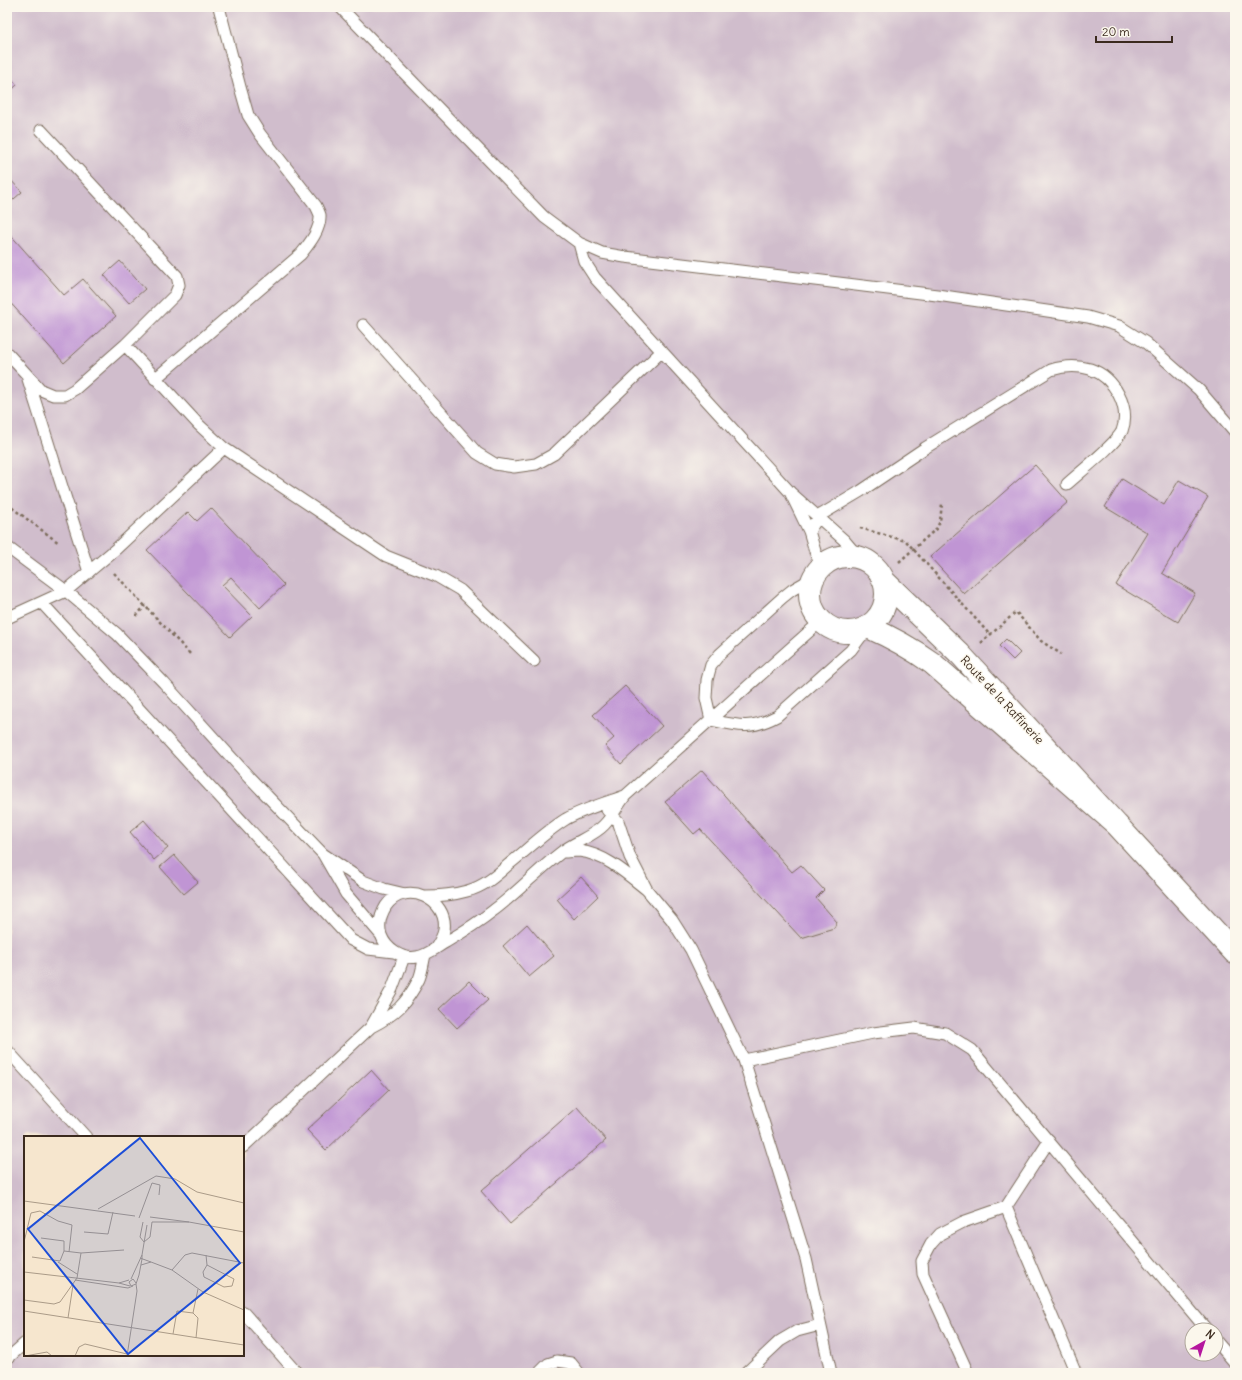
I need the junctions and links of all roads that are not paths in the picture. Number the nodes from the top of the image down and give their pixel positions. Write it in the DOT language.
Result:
graph roads {
  1 [pos="219,7"];
  2 [pos="340,7"];
  3 [pos="41,130"];
  4 [pos="579,243"];
  5 [pos="363,325"];
  6 [pos="125,345"];
  7 [pos="662,351"];
  8 [pos="7,353"];
  9 [pos="26,375"];
  10 [pos="155,379"];
  11 [pos="1235,432"];
  12 [pos="224,448"];
  13 [pos="1067,484"];
  14 [pos="790,492"];
  15 [pos="818,516"];
  16 [pos="809,531"];
  17 [pos="7,547"];
  18 [pos="860,559"];
  19 [pos="89,572"];
  20 [pos="817,573"];
  21 [pos="883,580"];
  22 [pos="66,591"];
  23 [pos="42,603"];
  24 [pos="7,618"];
  25 [pos="821,621"];
  26 [pos="868,627"];
  27 [pos="534,661"];
  28 [pos="711,720"];
  29 [pos="625,796"];
  30 [pos="596,806"];
  31 [pos="612,814"];
  32 [pos="1117,825"];
  33 [pos="562,852"];
  34 [pos="323,854"];
  35 [pos="647,890"];
  36 [pos="404,894"];
  37 [pos="424,896"];
  38 [pos="381,935"];
  39 [pos="430,952"];
  40 [pos="1235,953"];
  41 [pos="399,954"];
  42 [pos="371,1027"];
  43 [pos="7,1050"];
  44 [pos="744,1060"];
  45 [pos="85,1136"];
  46 [pos="1049,1141"];
  47 [pos="244,1146"];
  48 [pos="1006,1207"];
  49 [pos="244,1313"];
  50 [pos="1200,1322"];
  51 [pos="820,1324"];
  52 [pos="24,1344"];
  53 [pos="1224,1350"];
  54 [pos="7,1359"];
  55 [pos="1235,1363"];
  56 [pos="297,1373"];
  57 [pos="538,1373"];
  58 [pos="580,1373"];
  59 [pos="746,1373"];
  60 [pos="831,1373"];
  61 [pos="968,1373"];
  62 [pos="1076,1373"];
  1 -- 10 [label="lane"];
  2 -- 4 [label="lane"];
  3 -- 6 [label="lane"];
  4 -- 7 [label="lane"];
  4 -- 11 [label="lane"];
  5 -- 7 [label="lane"];
  6 -- 9 [label="lane"];
  6 -- 10 [label="lane"];
  7 -- 14 [label="lane"];
  8 -- 9 [label="lane"];
  9 -- 19 [label="lane"];
  10 -- 12 [label="lane"];
  12 -- 19 [label="lane"];
  12 -- 27 [label="lane"];
  13 -- 15 [label="lane"];
  14 -- 15 [label="lane"];
  14 -- 16 [label="lane"];
  15 -- 16 [label="lane"];
  15 -- 18 [label="lane"];
  16 -- 20 [label="lane"];
  17 -- 22 [label="lane"];
  18 -- 20 [label="street, Route de la Raffinerie"];
  18 -- 21 [label="street, Route de la Raffinerie"];
  19 -- 22 [label="lane"];
  20 -- 25 [label="street"];
  20 -- 28 [label="lane"];
  21 -- 26 [label="street"];
  21 -- 32 [label="street, Route de la Raffinerie"];
  22 -- 23 [label="lane"];
  22 -- 34 [label="lane"];
  23 -- 24 [label="lane"];
  23 -- 41 [label="lane"];
  25 -- 26 [label="street"];
  25 -- 28 [label="lane"];
  26 -- 28 [label="lane"];
  26 -- 32 [label="street, Route de la Raffinerie"];
  28 -- 29 [label="lane"];
  29 -- 30 [label="lane"];
  29 -- 31 [label="lane"];
  30 -- 31 [label="lane"];
  30 -- 37 [label="lane"];
  31 -- 33 [label="lane"];
  31 -- 35 [label="lane"];
  32 -- 40 [label="street, Route de la Raffinerie"];
  33 -- 35 [label="lane"];
  33 -- 39 [label="lane"];
  34 -- 36 [label="lane"];
  34 -- 38 [label="lane"];
  35 -- 44 [label="lane"];
  36 -- 37 [label="lane"];
  36 -- 38 [label="lane"];
  37 -- 39 [label="lane"];
  38 -- 41 [label="lane"];
  39 -- 41 [label="lane"];
  39 -- 42 [label="lane"];
  41 -- 42 [label="lane"];
  42 -- 47 [label="lane"];
  43 -- 45 [label="lane"];
  44 -- 46 [label="lane"];
  44 -- 51 [label="lane"];
  46 -- 48 [label="lane"];
  46 -- 50 [label="lane"];
  48 -- 61 [label="lane"];
  48 -- 62 [label="lane"];
  49 -- 56 [label="lane"];
  51 -- 59 [label="lane"];
  51 -- 60 [label="lane"];
  52 -- 54 [label="lane"];
  53 -- 55 [label="lane"];
  57 -- 58 [label="lane"];
}
